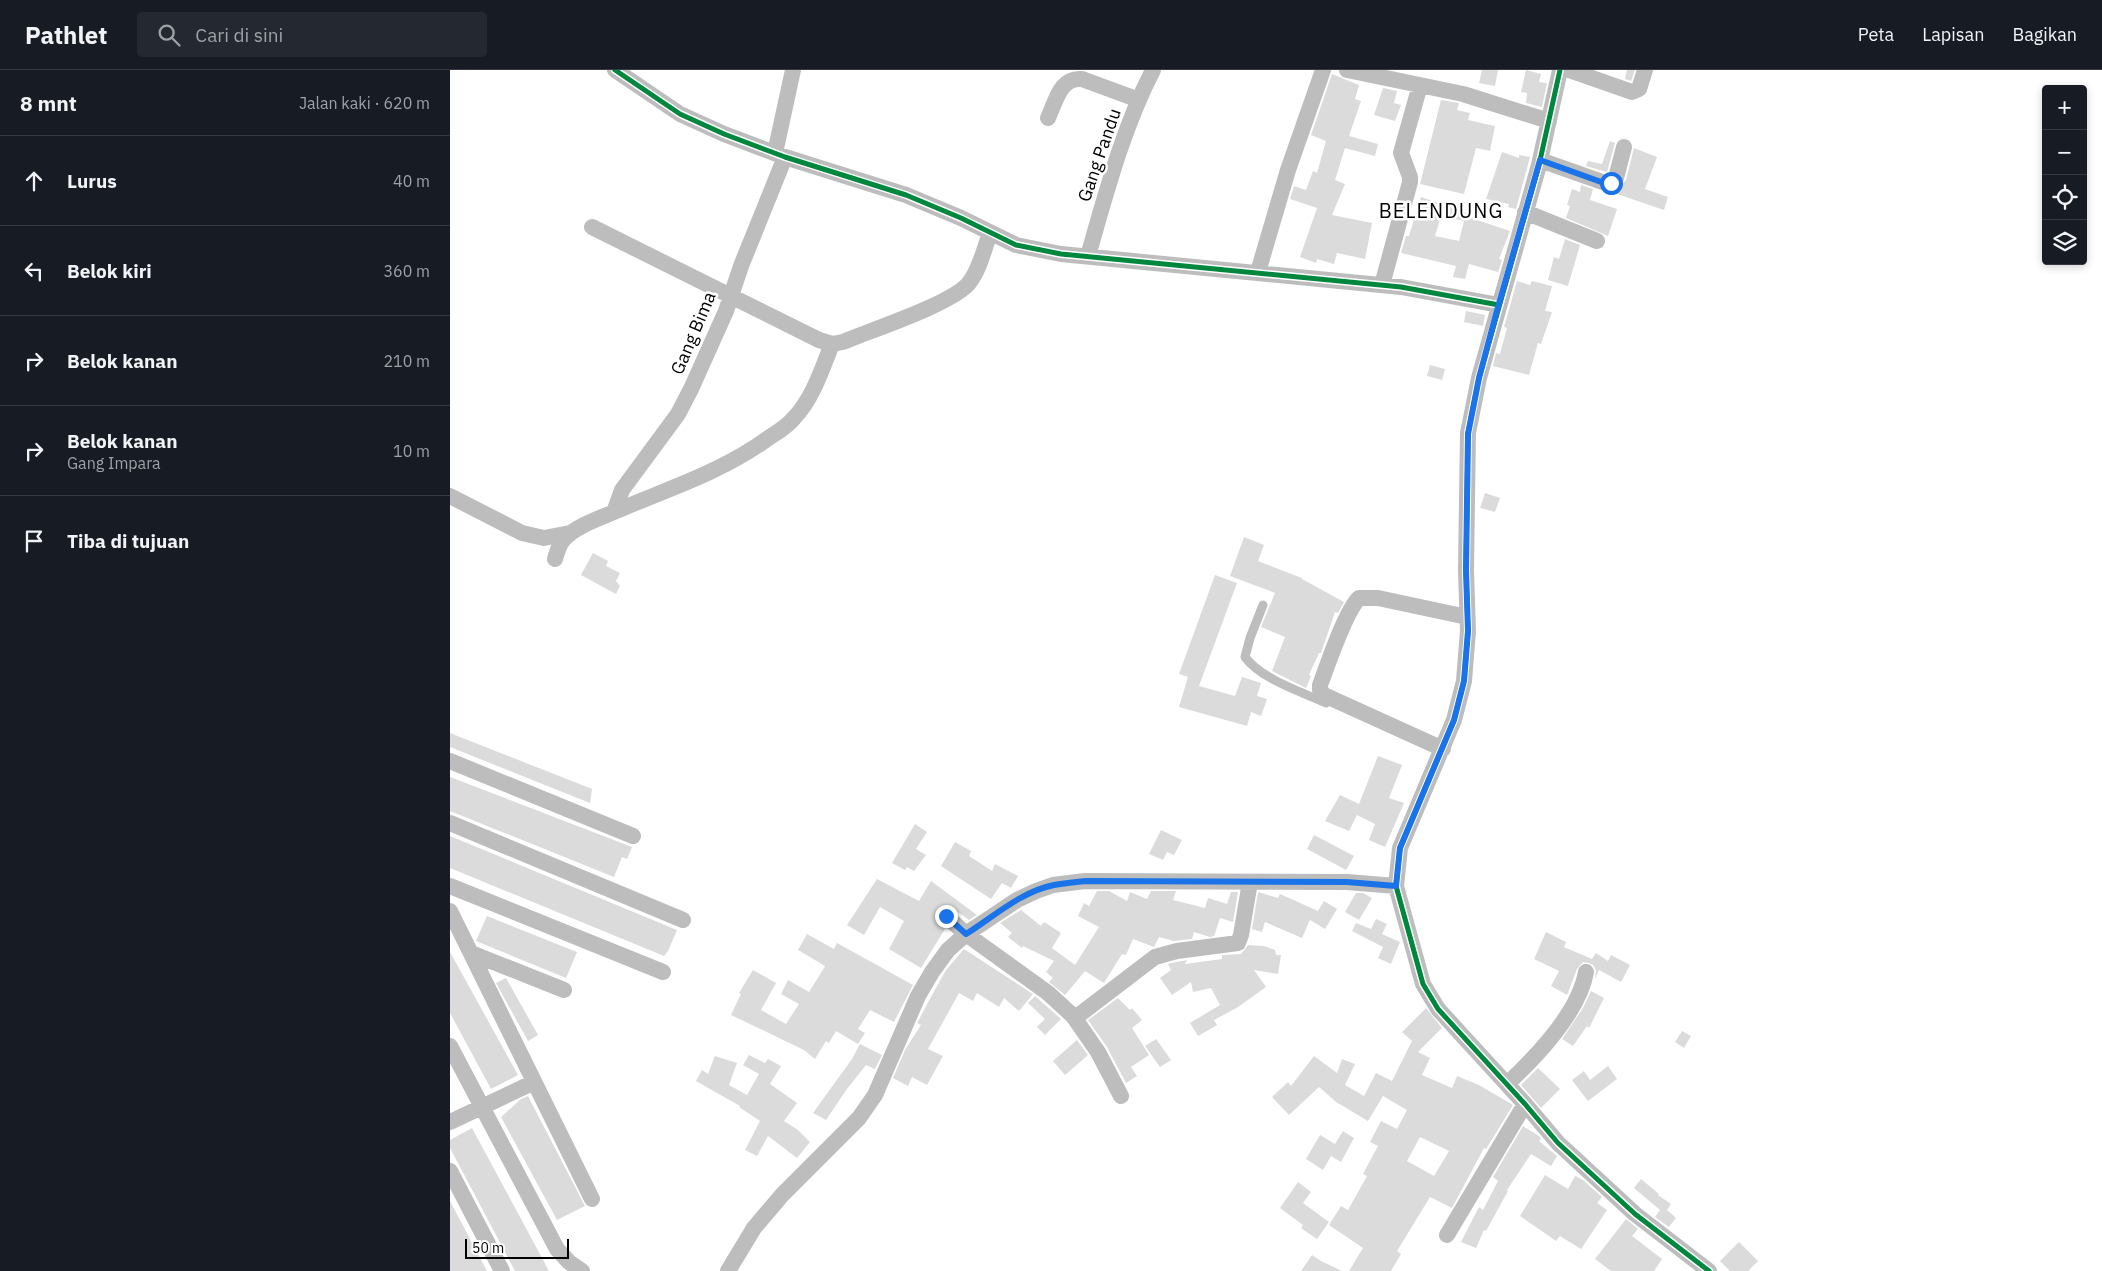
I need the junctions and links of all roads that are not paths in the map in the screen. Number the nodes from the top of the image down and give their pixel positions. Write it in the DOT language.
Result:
graph roads {
  1 [pos="615,70"];
  2 [pos="793,70"];
  3 [pos="1153,70"];
  4 [pos="1323,70"];
  5 [pos="1347,70"];
  6 [pos="1560,70"];
  7 [pos="1569,70"];
  8 [pos="1645,70"];
  9 [pos="1420,85"];
  10 [pos="1139,100"];
  11 [pos="1048,118"];
  12 [pos="1549,121"];
  13 [pos="1624,147"];
  14 [pos="780,155"];
  15 [pos="1540,160"];
  16 [pos="1525,212"];
  17 [pos="592,227"];
  18 [pos="990,233"];
  19 [pos="1598,241"];
  20 [pos="1088,256"];
  21 [pos="1258,272"];
  22 [pos="1382,285"];
  23 [pos="731,298"];
  24 [pos="1499,305"];
  25 [pos="832,344"];
  26 [pos="450,496"];
  27 [pos="614,512"];
  28 [pos="570,533"];
  29 [pos="555,560"];
  30 [pos="1263,605"];
  31 [pos="1468,617"];
  32 [pos="1441,752"];
  33 [pos="450,761"];
  34 [pos="450,823"];
  35 [pos="633,836"];
  36 [pos="1250,882"];
  37 [pos="450,886"];
  38 [pos="1396,886"];
  39 [pos="450,910"];
  40 [pos="946,916"];
  41 [pos="683,920"];
  42 [pos="966,934"];
  43 [pos="471,953"];
  44 [pos="663,972"];
  45 [pos="1586,972"];
  46 [pos="564,990"];
  47 [pos="1074,1018"];
  48 [pos="450,1046"];
  49 [pos="531,1083"];
  50 [pos="1507,1084"];
  51 [pos="1121,1096"];
  52 [pos="1525,1104"];
  53 [pos="481,1106"];
  54 [pos="450,1122"];
  55 [pos="450,1171"];
  56 [pos="592,1199"];
  57 [pos="1447,1235"];
  58 [pos="502,1271"];
  59 [pos="582,1271"];
  60 [pos="728,1271"];
  61 [pos="1709,1271"];
  1 -- 14 [label="street"];
  2 -- 14 [label="street, Gang Bima"];
  3 -- 10 [label="street, Gang Pandu"];
  4 -- 21 [label="street"];
  5 -- 9 [label="street"];
  6 -- 12 [label="street"];
  7 -- 8 [label="street"];
  9 -- 12 [label="street"];
  9 -- 22 [label="street"];
  10 -- 11 [label="street"];
  10 -- 20 [label="street, Gang Pandu"];
  12 -- 15 [label="street"];
  13 -- 15 [label="street"];
  14 -- 18 [label="street"];
  14 -- 23 [label="street, Gang Bima"];
  15 -- 16 [label="street"];
  16 -- 19 [label="street"];
  16 -- 24 [label="street"];
  17 -- 23 [label="street"];
  18 -- 20 [label="street"];
  18 -- 25 [label="street"];
  20 -- 21 [label="street"];
  21 -- 22 [label="street"];
  22 -- 24 [label="street"];
  23 -- 25 [label="street"];
  23 -- 27 [label="street, Gang Bima"];
  24 -- 31 [label="street"];
  25 -- 27 [label="street"];
  26 -- 28 [label="street"];
  27 -- 28 [label="street"];
  28 -- 29 [label="street"];
  30 -- 32 [label="lane"];
  31 -- 32 [label="street"];
  31 -- 32 [label="street"];
  32 -- 38 [label="street"];
  33 -- 35 [label="street"];
  34 -- 41 [label="street"];
  36 -- 38 [label="street"];
  36 -- 42 [label="street"];
  36 -- 47 [label="street"];
  37 -- 44 [label="street"];
  38 -- 50 [label="street"];
  39 -- 43 [label="street"];
  40 -- 42 [label="street"];
  42 -- 47 [label="street"];
  42 -- 60 [label="street"];
  43 -- 46 [label="street"];
  43 -- 49 [label="street"];
  45 -- 50 [label="street"];
  47 -- 51 [label="street"];
  48 -- 53 [label="street"];
  49 -- 53 [label="street"];
  49 -- 56 [label="street"];
  50 -- 52 [label="street"];
  52 -- 57 [label="street"];
  52 -- 61 [label="street"];
  53 -- 54 [label="street"];
  53 -- 59 [label="street"];
  55 -- 58 [label="street"];
}
